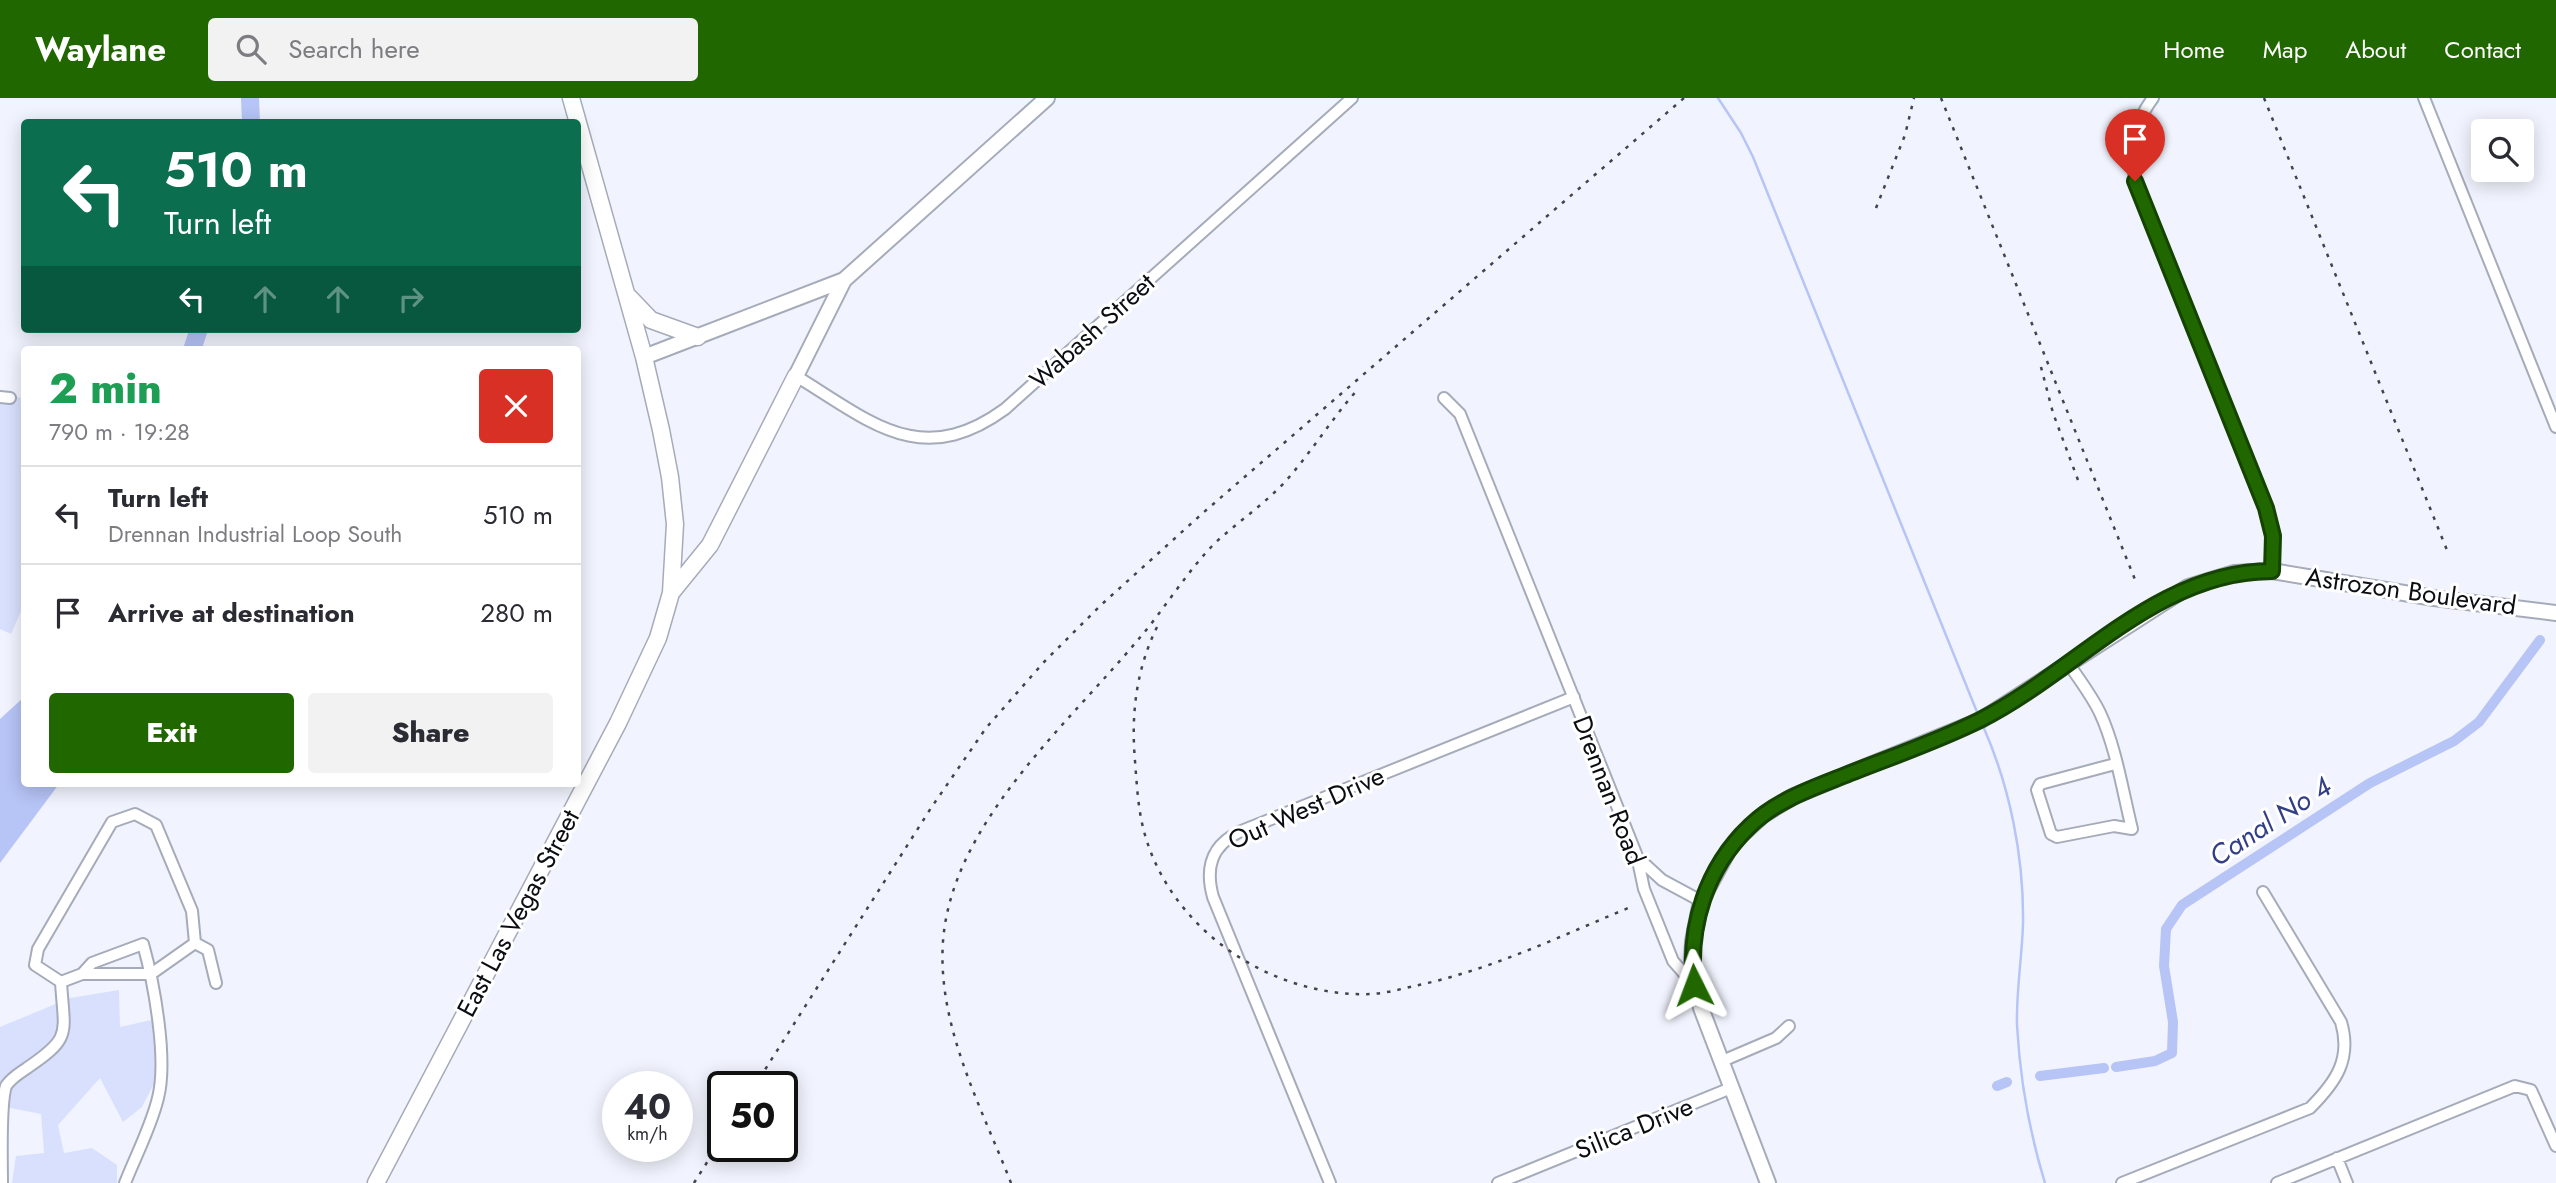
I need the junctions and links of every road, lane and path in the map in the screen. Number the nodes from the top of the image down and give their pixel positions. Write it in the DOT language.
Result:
graph roads {
  1 [pos="571,98"];
  2 [pos="1047,98"];
  3 [pos="1352,98"];
  4 [pos="2153,98"];
  5 [pos="2424,98"];
  6 [pos="577,119"];
  7 [pos="581,134"];
  8 [pos="844,279"];
  9 [pos="624,291"];
  10 [pos="698,337"];
  11 [pos="644,357"];
  12 [pos="796,376"];
  13 [pos="1444,398"];
  14 [pos="2556,427"];
  15 [pos="2272,571"];
  16 [pos="671,593"];
  17 [pos="2556,613"];
  18 [pos="2068,663"];
  19 [pos="1574,697"];
  20 [pos="2115,764"];
  21 [pos="1637,856"];
  22 [pos="2263,892"];
  23 [pos="1701,901"];
  24 [pos="195,943"];
  25 [pos="82,974"];
  26 [pos="151,974"];
  27 [pos="61,982"];
  28 [pos="216,984"];
  29 [pos="1694,985"];
  30 [pos="1789,1026"];
  31 [pos="1720,1062"];
  32 [pos="1731,1088"];
  33 [pos="2556,1146"];
  34 [pos="2337,1158"];
  35 [pos="2,1183"];
  36 [pos="125,1183"];
  37 [pos="376,1183"];
  38 [pos="1330,1183"];
  39 [pos="1498,1183"];
  40 [pos="1768,1183"];
  41 [pos="2122,1183"];
  42 [pos="2277,1183"];
  43 [pos="2347,1183"];
  1 -- 6 [label="main road, East Las Vegas Street"];
  2 -- 8 [label="main road"];
  3 -- 12 [label="street, Wabash Street"];
  4 -- 15 [label="street"];
  5 -- 14 [label="street"];
  7 -- 9 [label="main road, East Las Vegas Street"];
  8 -- 10 [label="main road"];
  8 -- 12 [label="main road"];
  9 -- 10 [label="main road"];
  9 -- 11 [label="main road, East Las Vegas Street"];
  10 -- 11 [label="main road"];
  11 -- 16 [label="main road, East Las Vegas Street"];
  12 -- 16 [label="main road"];
  13 -- 19 [label="street, Drennan Road"];
  15 -- 17 [label="main road, Astrozon Boulevard"];
  15 -- 18 [label="main road, Astrozon Boulevard"];
  16 -- 37 [label="main road, East Las Vegas Street"];
  18 -- 20 [label="street"];
  18 -- 23 [label="main road, Astrozon Boulevard"];
  19 -- 21 [label="street, Drennan Road"];
  19 -- 38 [label="street, Out West Drive"];
  20 -- 20 [label="street"];
  21 -- 23 [label="street"];
  21 -- 29 [label="street, Drennan Road"];
  22 -- 41 [label="street"];
  23 -- 29 [label="main road, Astrozon Boulevard"];
  24 -- 26 [label="street"];
  24 -- 27 [label="street"];
  24 -- 28 [label="street"];
  25 -- 26 [label="street"];
  25 -- 26 [label="street"];
  25 -- 27 [label="street"];
  26 -- 36 [label="street"];
  27 -- 35 [label="street"];
  29 -- 31 [label="main road, Drennan Road"];
  30 -- 31 [label="street"];
  31 -- 32 [label="main road, Drennan Road"];
  32 -- 39 [label="street, Silica Drive"];
  32 -- 40 [label="main road, Drennan Road"];
  33 -- 34 [label="street"];
  34 -- 42 [label="street"];
  34 -- 43 [label="street"];
}
